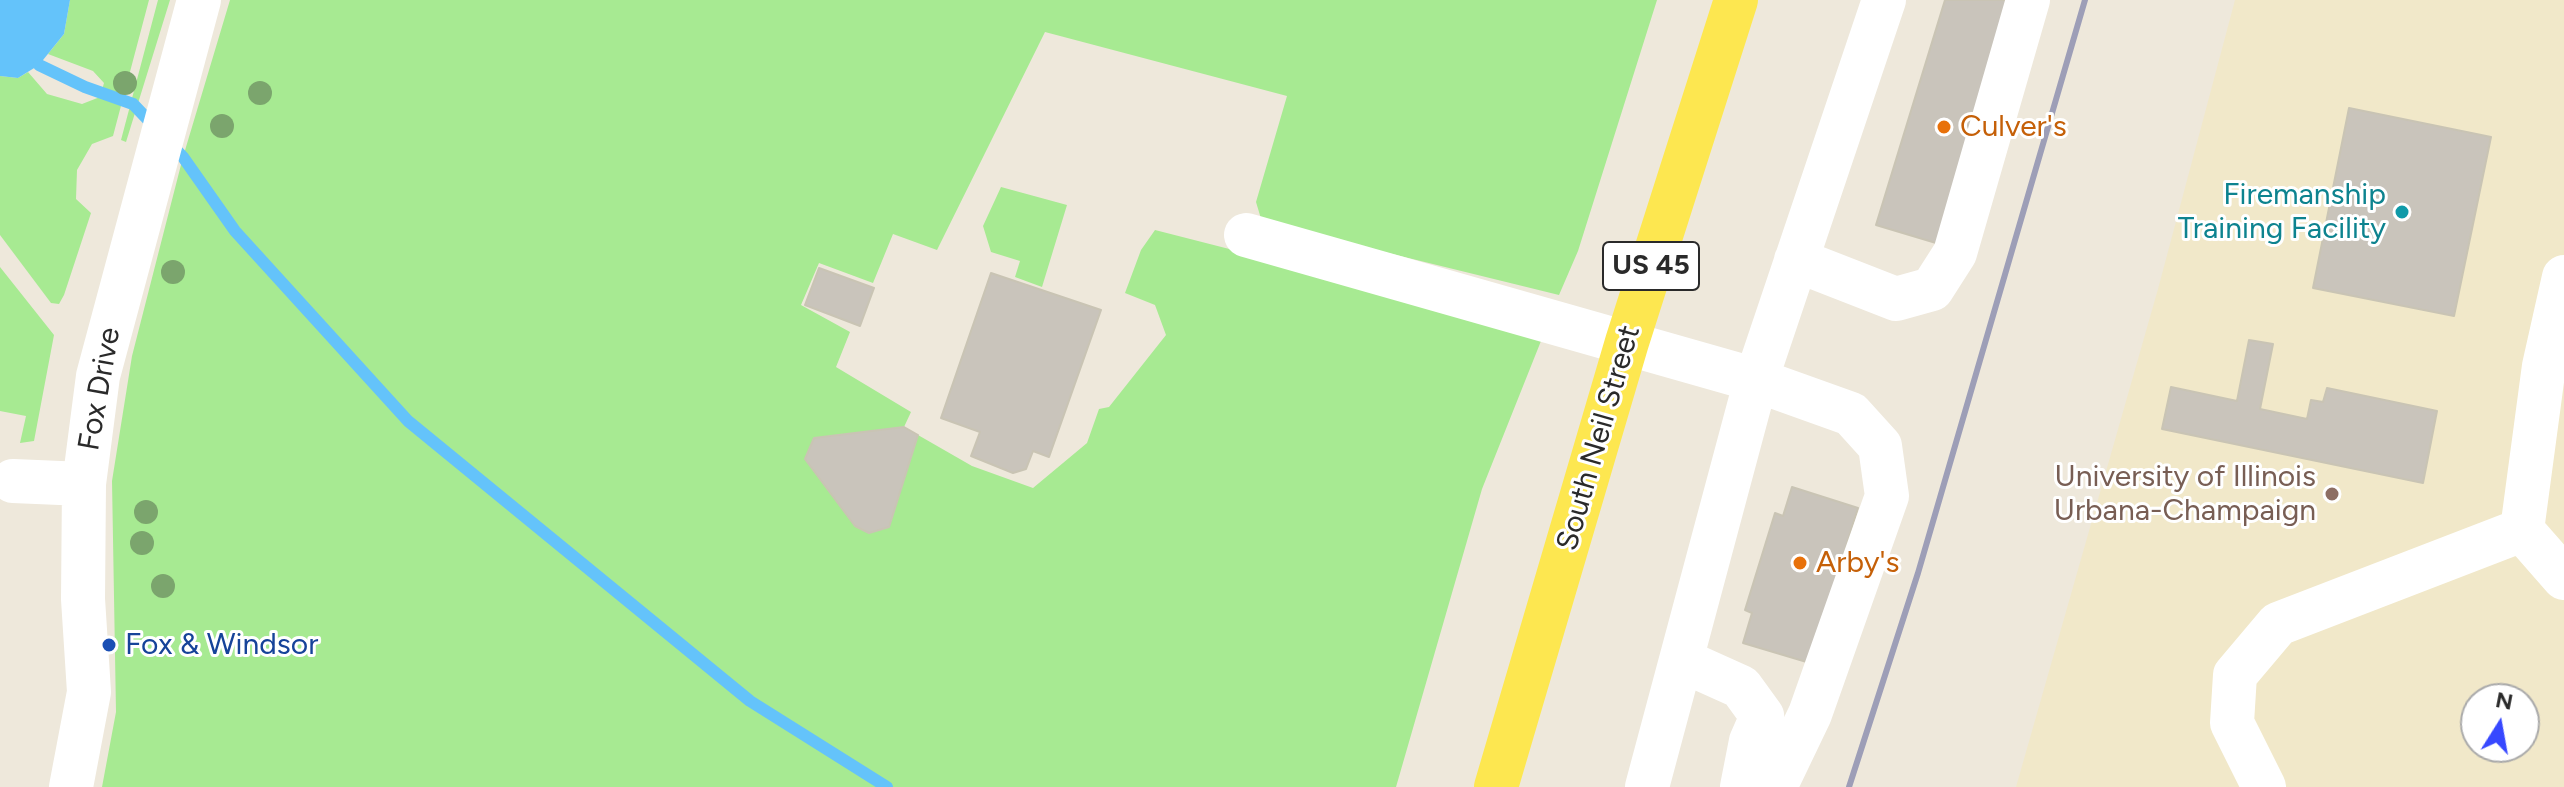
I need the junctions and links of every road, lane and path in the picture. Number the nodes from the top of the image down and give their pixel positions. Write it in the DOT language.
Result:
graph roads {
  1 [pos="199,0"];
  2 [pos="1736,0"];
  3 [pos="1884,0"];
  4 [pos="2028,0"];
  5 [pos="1246,235"];
  6 [pos="1796,260"];
  7 [pos="2564,277"];
  8 [pos="1627,342"];
  9 [pos="2554,368"];
  10 [pos="1756,380"];
  11 [pos="13,481"];
  12 [pos="84,484"];
  13 [pos="2522,530"];
  14 [pos="2564,578"];
  15 [pos="1681,660"];
  16 [pos="71,787"];
  17 [pos="1496,787"];
  18 [pos="1647,787"];
  19 [pos="1742,787"];
  20 [pos="1775,787"];
  21 [pos="2264,787"];
  1 -- 12 [label="street, Fox Drive"];
  2 -- 8 [label="main road, South Neil Street / US 45"];
  3 -- 6 [label="street"];
  4 -- 6 [label="street"];
  5 -- 8 [label="street"];
  6 -- 10 [label="street"];
  7 -- 9 [label="street"];
  8 -- 10 [label="street"];
  8 -- 17 [label="main road, South Neil Street / US 45"];
  9 -- 13 [label="street"];
  10 -- 15 [label="street"];
  10 -- 20 [label="street"];
  11 -- 12 [label="street"];
  12 -- 16 [label="street, Fox Drive"];
  13 -- 14 [label="street"];
  13 -- 21 [label="street"];
  15 -- 18 [label="street"];
  15 -- 19 [label="street"];
}
